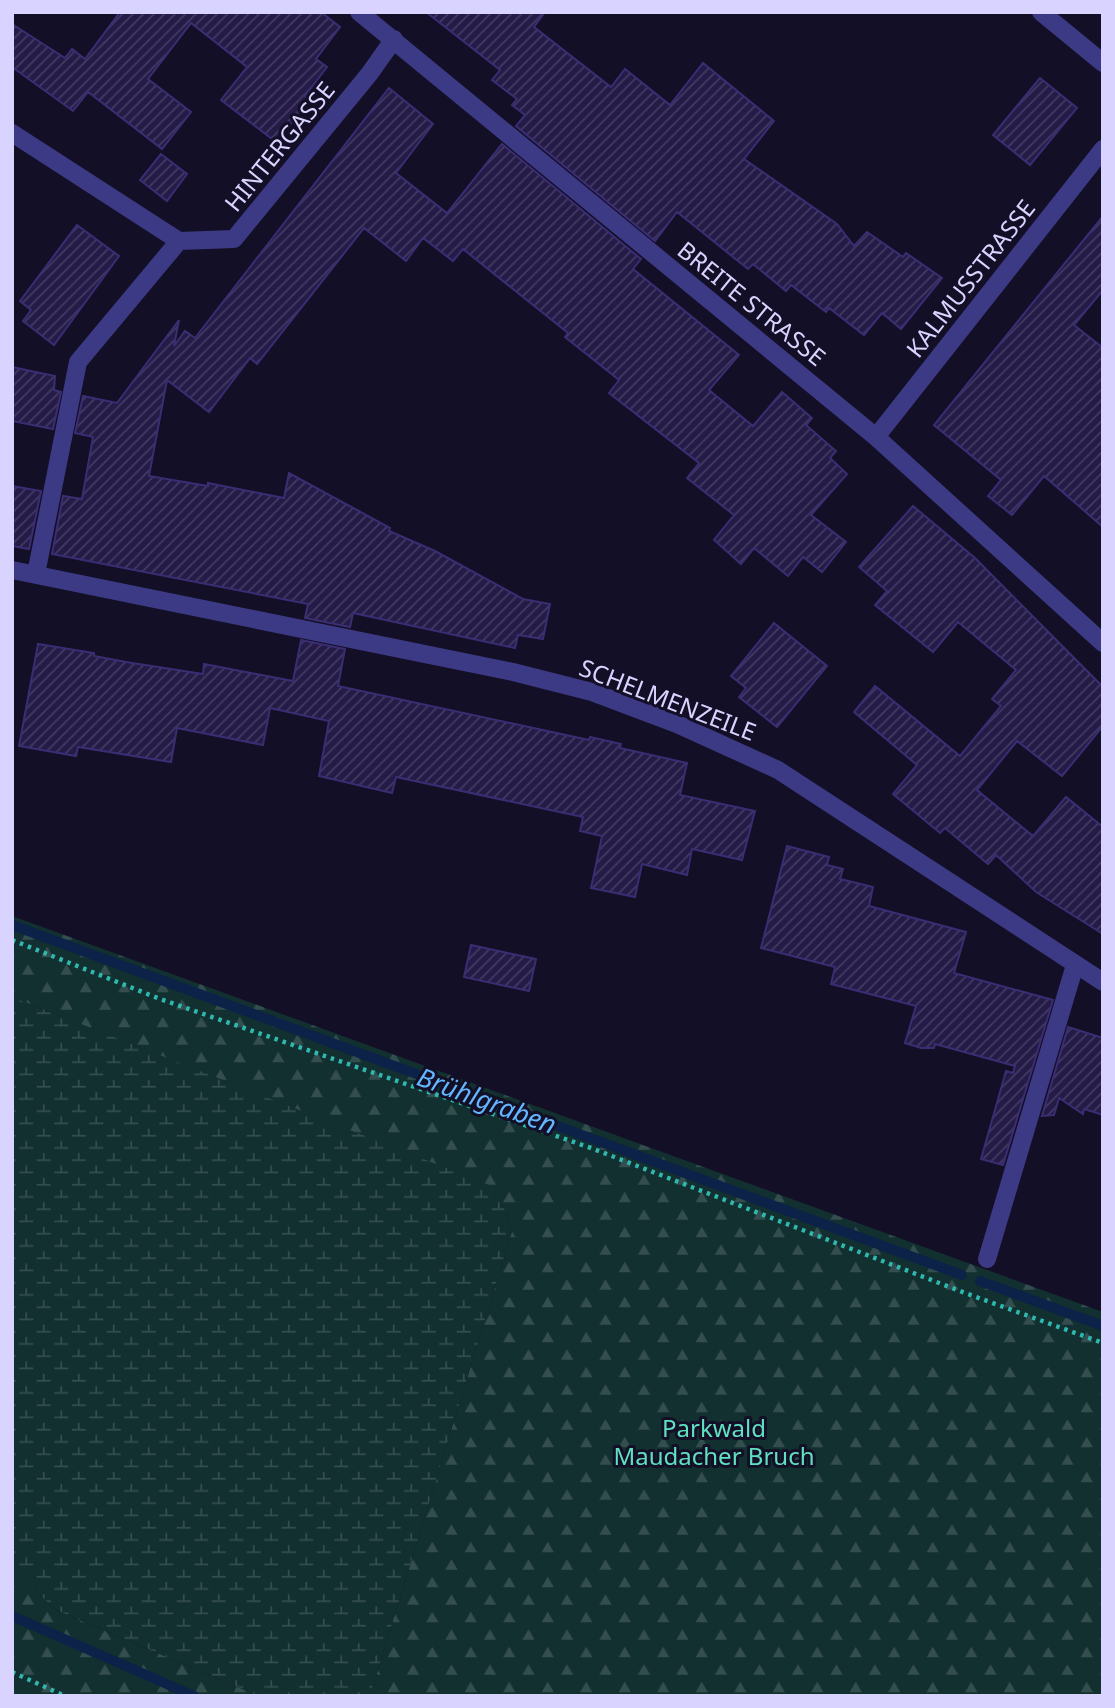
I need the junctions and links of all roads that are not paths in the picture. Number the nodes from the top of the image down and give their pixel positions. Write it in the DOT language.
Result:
graph roads {
  1 [pos="359,12"];
  2 [pos="1041,12"];
  3 [pos="394,39"];
  4 [pos="1103,63"];
  5 [pos="12,132"];
  6 [pos="1103,149"];
  7 [pos="178,241"];
  8 [pos="876,437"];
  9 [pos="12,570"];
  10 [pos="36,574"];
  11 [pos="1103,643"];
  12 [pos="1075,965"];
  13 [pos="1103,982"];
  14 [pos="987,1259"];
  1 -- 3 [label="street, BREITE STRASSE"];
  2 -- 4 [label="street"];
  3 -- 7 [label="street, HINTERGASSE"];
  3 -- 8 [label="street, BREITE STRASSE"];
  5 -- 7 [label="street"];
  6 -- 8 [label="street, KALMUSSTRASSE"];
  7 -- 10 [label="street"];
  8 -- 11 [label="street, BREITE STRASSE"];
  9 -- 10 [label="street, SCHELMENZEILE"];
  10 -- 12 [label="street, SCHELMENZEILE"];
  12 -- 13 [label="street, SCHELMENZEILE"];
  12 -- 14 [label="street"];
}
